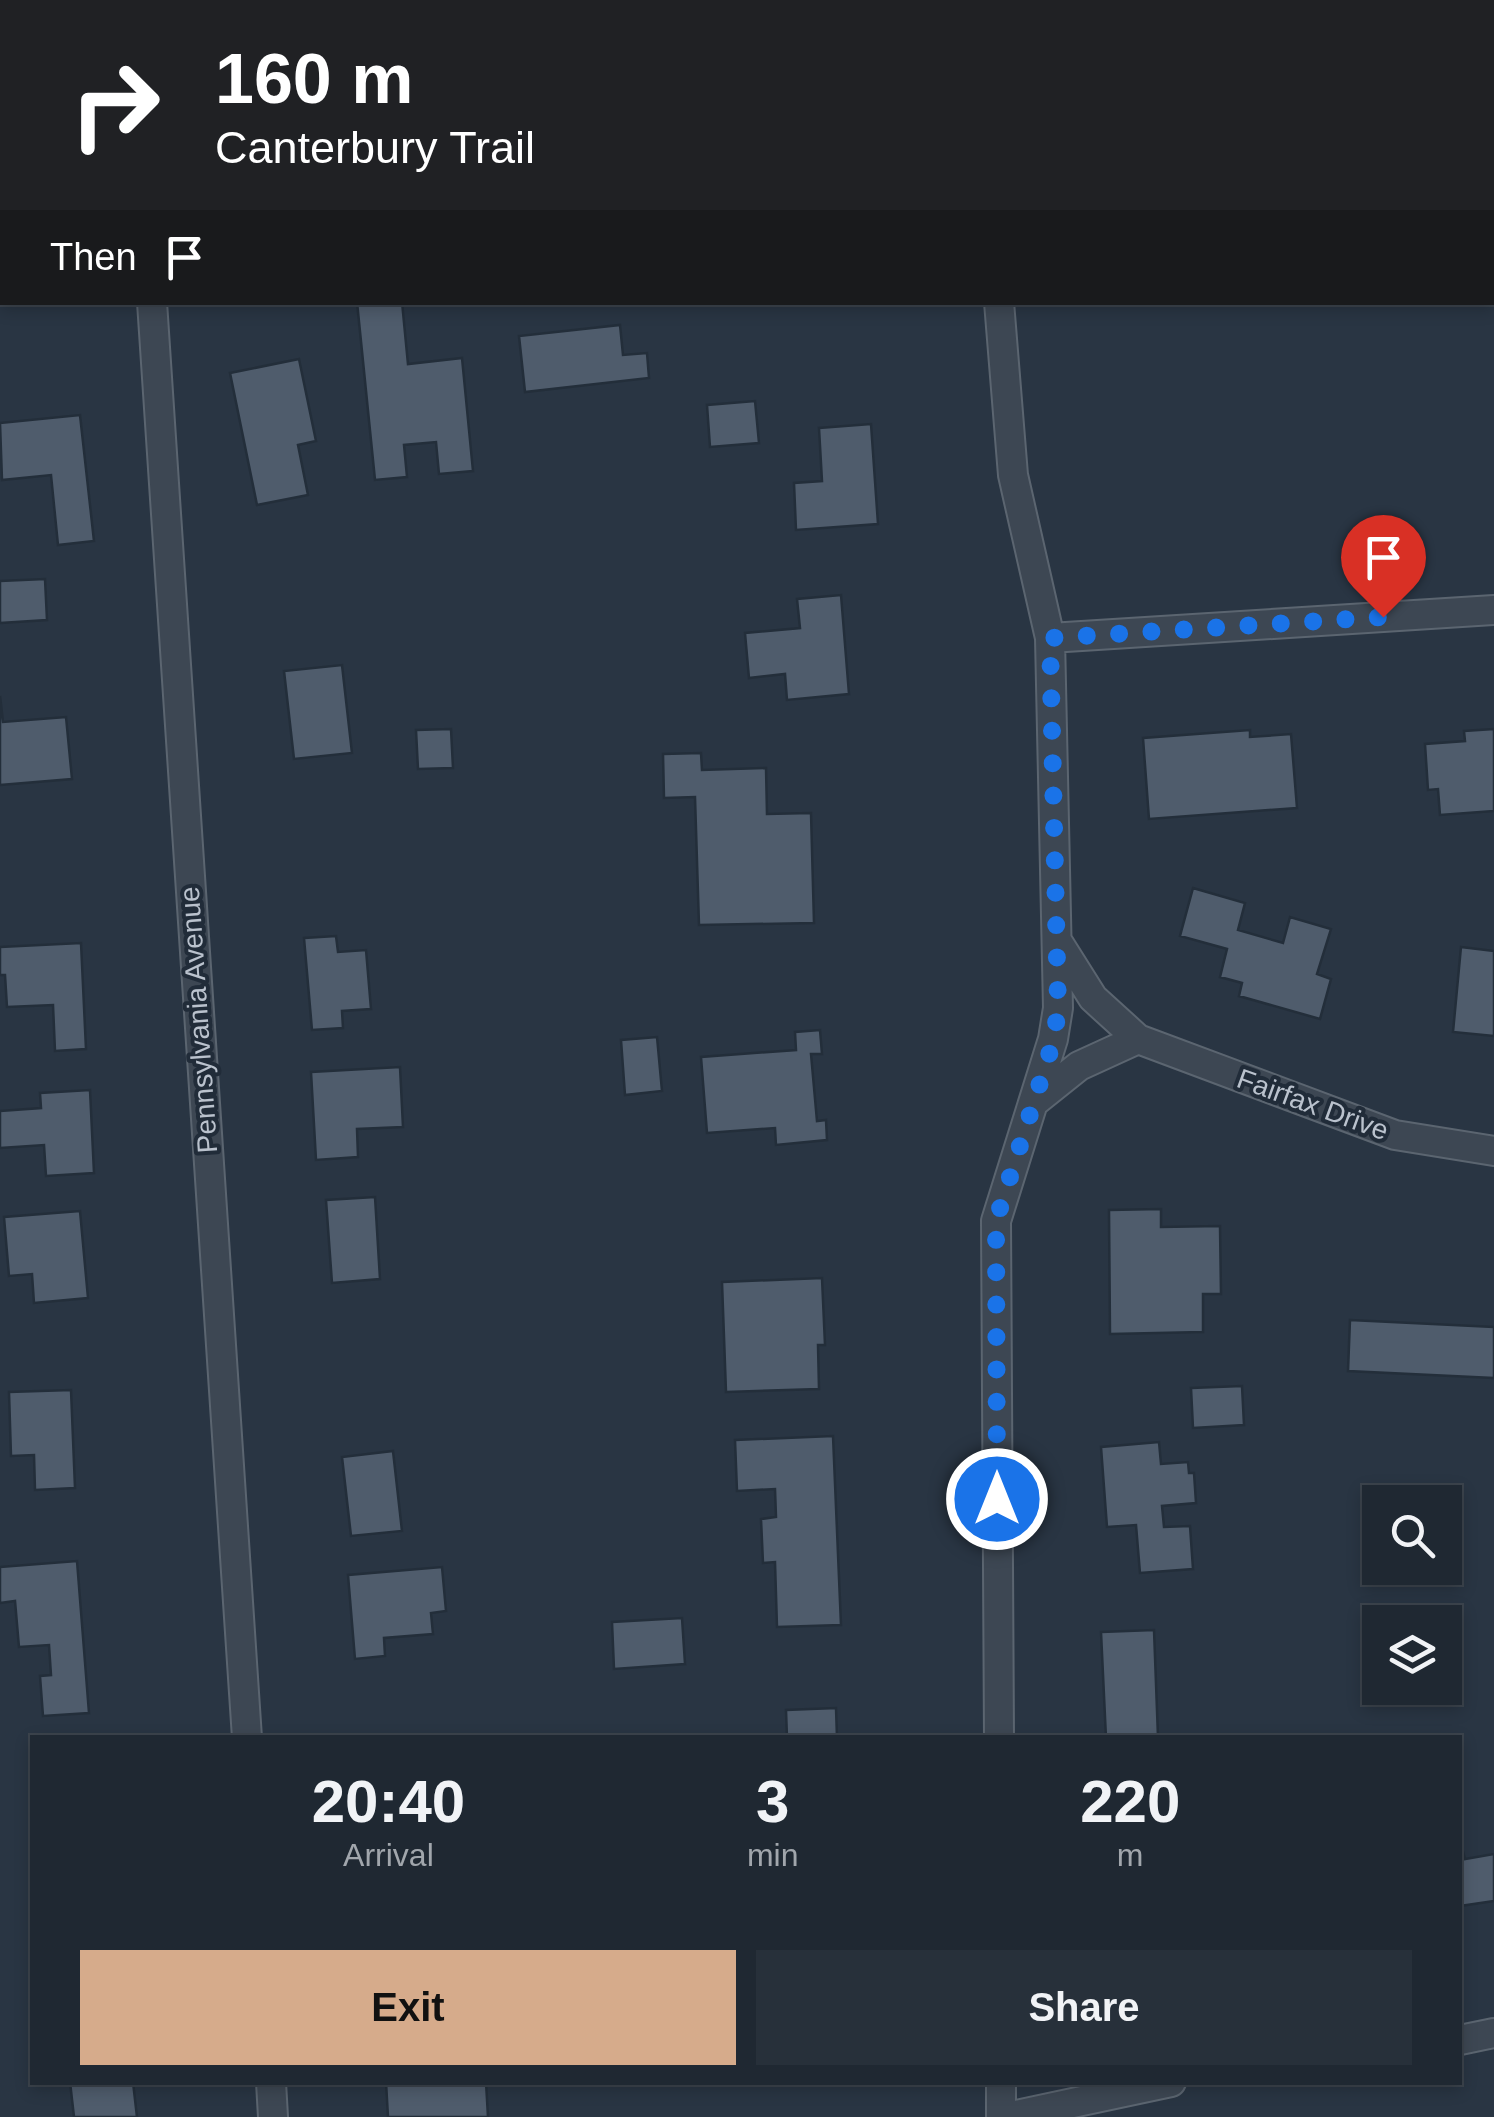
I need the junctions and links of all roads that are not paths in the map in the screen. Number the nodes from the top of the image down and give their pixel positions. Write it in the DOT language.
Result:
graph roads {
  1 [pos="152,305"];
  2 [pos="999,305"];
  3 [pos="1494,610"];
  4 [pos="1050,638"];
  5 [pos="1058,943"];
  6 [pos="1138,1039"];
  7 [pos="1034,1102"];
  8 [pos="1494,1151"];
  9 [pos="247,1735"];
  10 [pos="999,1735"];
  11 [pos="1494,2033"];
  12 [pos="1462,2040"];
  13 [pos="271,2085"];
  14 [pos="1001,2085"];
  15 [pos="1156,2085"];
  16 [pos="273,2117"];
  17 [pos="1004,2117"];
  1 -- 9 [label="street, Pennsylvania Avenue"];
  2 -- 4 [label="street"];
  3 -- 4 [label="street"];
  4 -- 5 [label="street"];
  5 -- 6 [label="street, Fairfax Drive"];
  5 -- 7 [label="street"];
  6 -- 7 [label="street"];
  6 -- 8 [label="street, Fairfax Drive"];
  7 -- 10 [label="street"];
  11 -- 12 [label="street"];
  13 -- 16 [label="street"];
  14 -- 17 [label="street"];
  15 -- 17 [label="street"];
}
